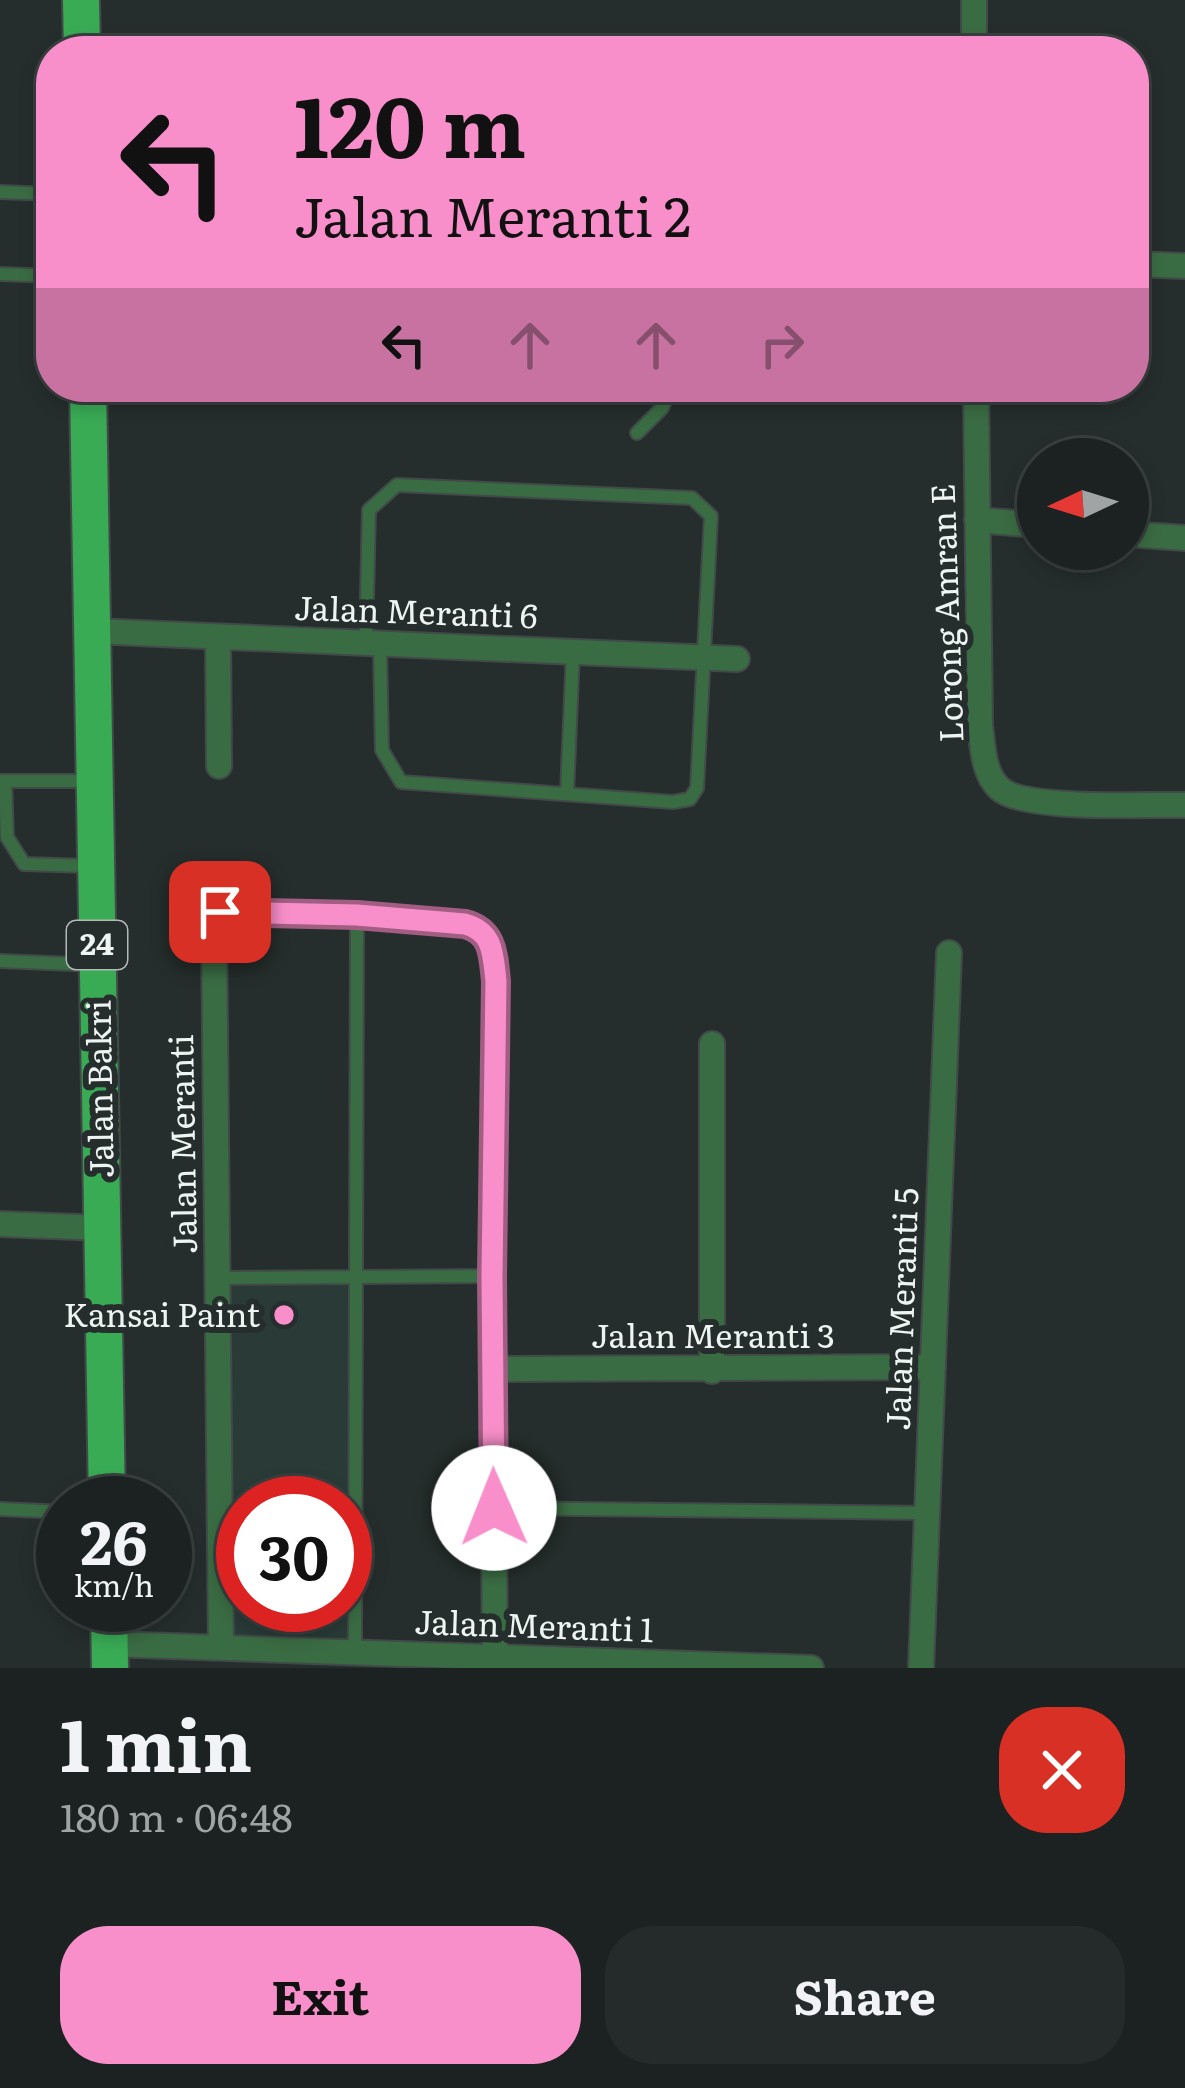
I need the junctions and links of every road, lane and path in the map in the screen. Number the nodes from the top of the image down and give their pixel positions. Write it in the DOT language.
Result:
graph roads {
  1 [pos="81,0"];
  2 [pos="974,0"];
  3 [pos="82,36"];
  4 [pos="974,36"];
  5 [pos="0,192"];
  6 [pos="36,193"];
  7 [pos="1149,265"];
  8 [pos="1185,266"];
  9 [pos="0,274"];
  10 [pos="36,275"];
  11 [pos="88,402"];
  12 [pos="665,402"];
  13 [pos="976,402"];
  14 [pos="638,433"];
  15 [pos="977,520"];
  16 [pos="1017,523"];
  17 [pos="1149,535"];
  18 [pos="1185,538"];
  19 [pos="92,631"];
  20 [pos="218,637"];
  21 [pos="373,643"];
  22 [pos="573,651"];
  23 [pos="706,657"];
  24 [pos="737,658"];
  25 [pos="219,766"];
  26 [pos="2,781"];
  27 [pos="94,781"];
  28 [pos="567,793"];
  29 [pos="1185,805"];
  30 [pos="96,866"];
  31 [pos="357,915"];
  32 [pos="950,953"];
  33 [pos="0,961"];
  34 [pos="98,965"];
  35 [pos="712,1044"];
  36 [pos="0,1224"];
  37 [pos="103,1228"];
  38 [pos="492,1276"];
  39 [pos="356,1277"];
  40 [pos="218,1279"];
  41 [pos="933,1367"];
  42 [pos="493,1369"];
  43 [pos="712,1371"];
  44 [pos="107,1476"];
  45 [pos="494,1508"];
  46 [pos="0,1509"];
  47 [pos="36,1511"];
  48 [pos="927,1513"];
  49 [pos="221,1647"];
  50 [pos="355,1652"];
  51 [pos="110,1656"];
  52 [pos="495,1658"];
  53 [pos="811,1668"];
  54 [pos="921,1668"];
  1 -- 3 [label="main road"];
  2 -- 4 [label="street"];
  5 -- 6 [label="lane"];
  7 -- 8 [label="street"];
  9 -- 10 [label="lane"];
  11 -- 19 [label="main road, Jalan Bakri / 24"];
  12 -- 14 [label="lane"];
  13 -- 15 [label="street, Lorong Amran E"];
  15 -- 16 [label="street"];
  15 -- 29 [label="street, Lorong Amran E"];
  17 -- 18 [label="street"];
  19 -- 20 [label="street, Jalan Meranti 6"];
  19 -- 27 [label="main road, Jalan Bakri / 24"];
  20 -- 21 [label="street, Jalan Meranti 6"];
  20 -- 25 [label="street"];
  21 -- 22 [label="street, Jalan Meranti 6"];
  21 -- 23 [label="lane"];
  21 -- 28 [label="lane"];
  22 -- 23 [label="street, Jalan Meranti 6"];
  22 -- 28 [label="lane"];
  23 -- 24 [label="street, Jalan Meranti 6"];
  23 -- 28 [label="lane"];
  26 -- 27 [label="lane"];
  26 -- 30 [label="lane"];
  27 -- 30 [label="main road, Jalan Bakri / 24"];
  30 -- 34 [label="main road, Jalan Bakri / 24"];
  31 -- 38 [label="street"];
  31 -- 39 [label="lane"];
  31 -- 40 [label="street, Jalan Meranti"];
  32 -- 41 [label="street, Jalan Meranti 5"];
  33 -- 34 [label="lane"];
  34 -- 37 [label="main road, Jalan Bakri / 24"];
  35 -- 43 [label="street"];
  36 -- 37 [label="street"];
  37 -- 44 [label="main road, Jalan Bakri / 24"];
  38 -- 39 [label="lane"];
  38 -- 42 [label="street"];
  39 -- 40 [label="lane"];
  39 -- 50 [label="lane"];
  40 -- 49 [label="street, Jalan Meranti"];
  41 -- 43 [label="street, Jalan Meranti 3"];
  41 -- 48 [label="street, Jalan Meranti 5"];
  42 -- 43 [label="street, Jalan Meranti 3"];
  42 -- 45 [label="street"];
  45 -- 48 [label="lane"];
  45 -- 52 [label="street"];
  46 -- 47 [label="lane"];
  48 -- 54 [label="street, Jalan Meranti 5"];
  49 -- 50 [label="street, Jalan Meranti 1"];
  49 -- 51 [label="street, Jalan Meranti 1"];
  50 -- 52 [label="street, Jalan Meranti 1"];
  52 -- 53 [label="street, Jalan Meranti 1"];
}
